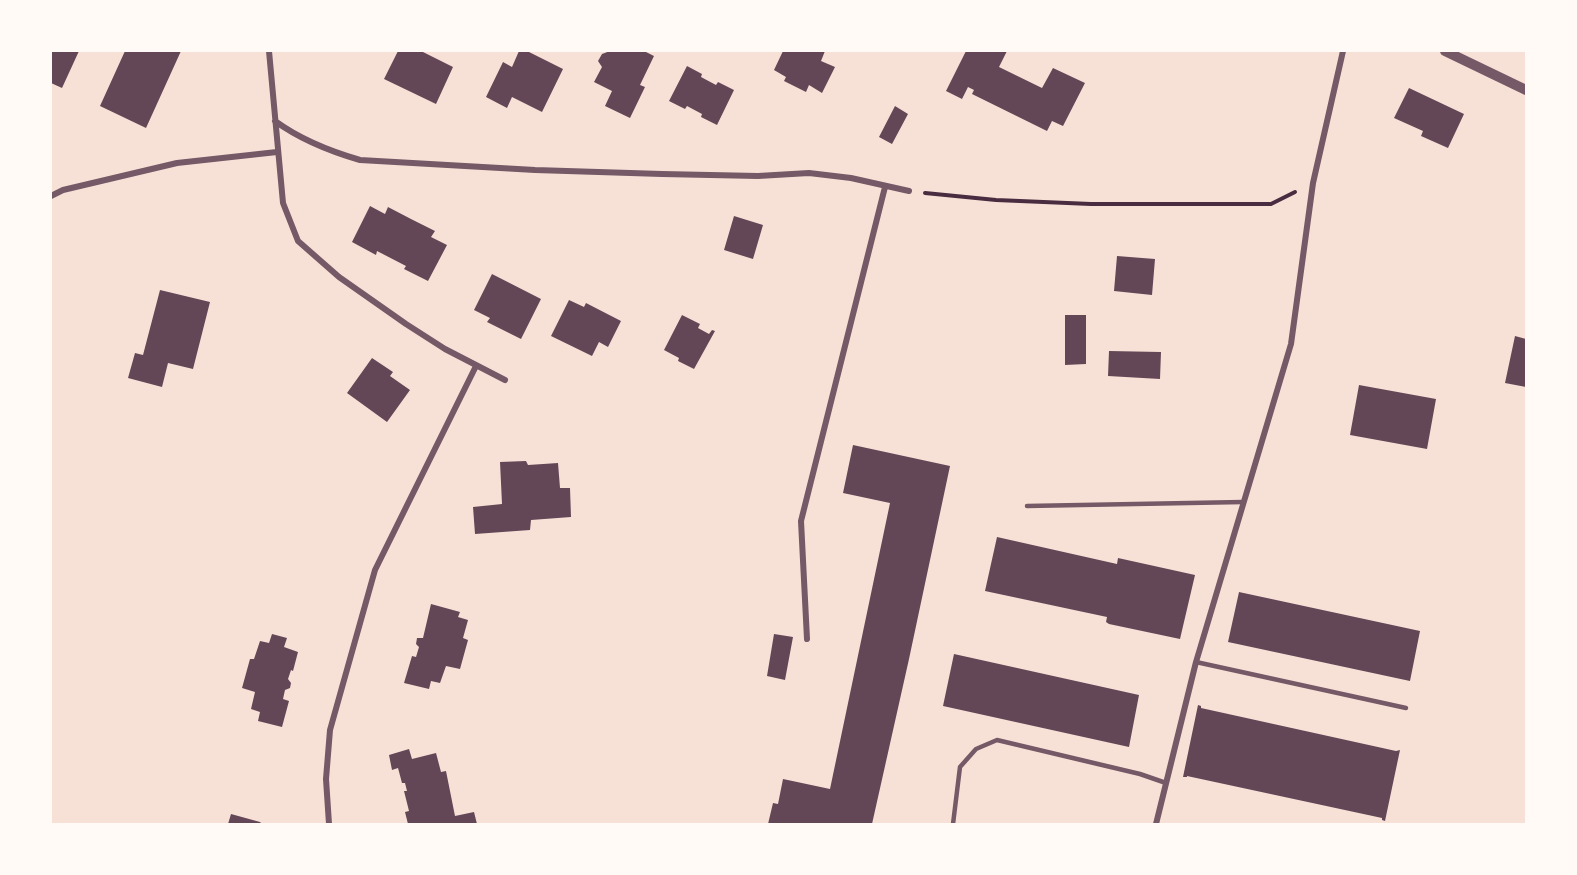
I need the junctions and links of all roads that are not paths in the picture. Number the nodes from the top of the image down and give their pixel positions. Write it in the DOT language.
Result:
graph roads {
  1 [pos="269,51"];
  2 [pos="1343,51"];
  3 [pos="1445,51"];
  4 [pos="1526,90"];
  5 [pos="274,121"];
  6 [pos="277,152"];
  7 [pos="885,187"];
  8 [pos="909,190"];
  9 [pos="51,196"];
  10 [pos="477,366"];
  11 [pos="504,380"];
  12 [pos="1243,502"];
  13 [pos="1027,506"];
  14 [pos="807,639"];
  15 [pos="1196,662"];
  16 [pos="1406,708"];
  17 [pos="1166,783"];
  18 [pos="329,824"];
  19 [pos="953,824"];
  20 [pos="1156,824"];
  1 -- 5 [label="street"];
  2 -- 12 [label="street"];
  3 -- 4 [label="street"];
  5 -- 6 [label="street"];
  5 -- 7 [label="street"];
  6 -- 9 [label="street"];
  6 -- 10 [label="street"];
  7 -- 8 [label="street"];
  7 -- 14 [label="street"];
  10 -- 11 [label="street"];
  10 -- 18 [label="street"];
  12 -- 13 [label="lane"];
  12 -- 15 [label="street"];
  15 -- 16 [label="lane"];
  15 -- 17 [label="street"];
  17 -- 19 [label="lane"];
  17 -- 20 [label="street"];
}
